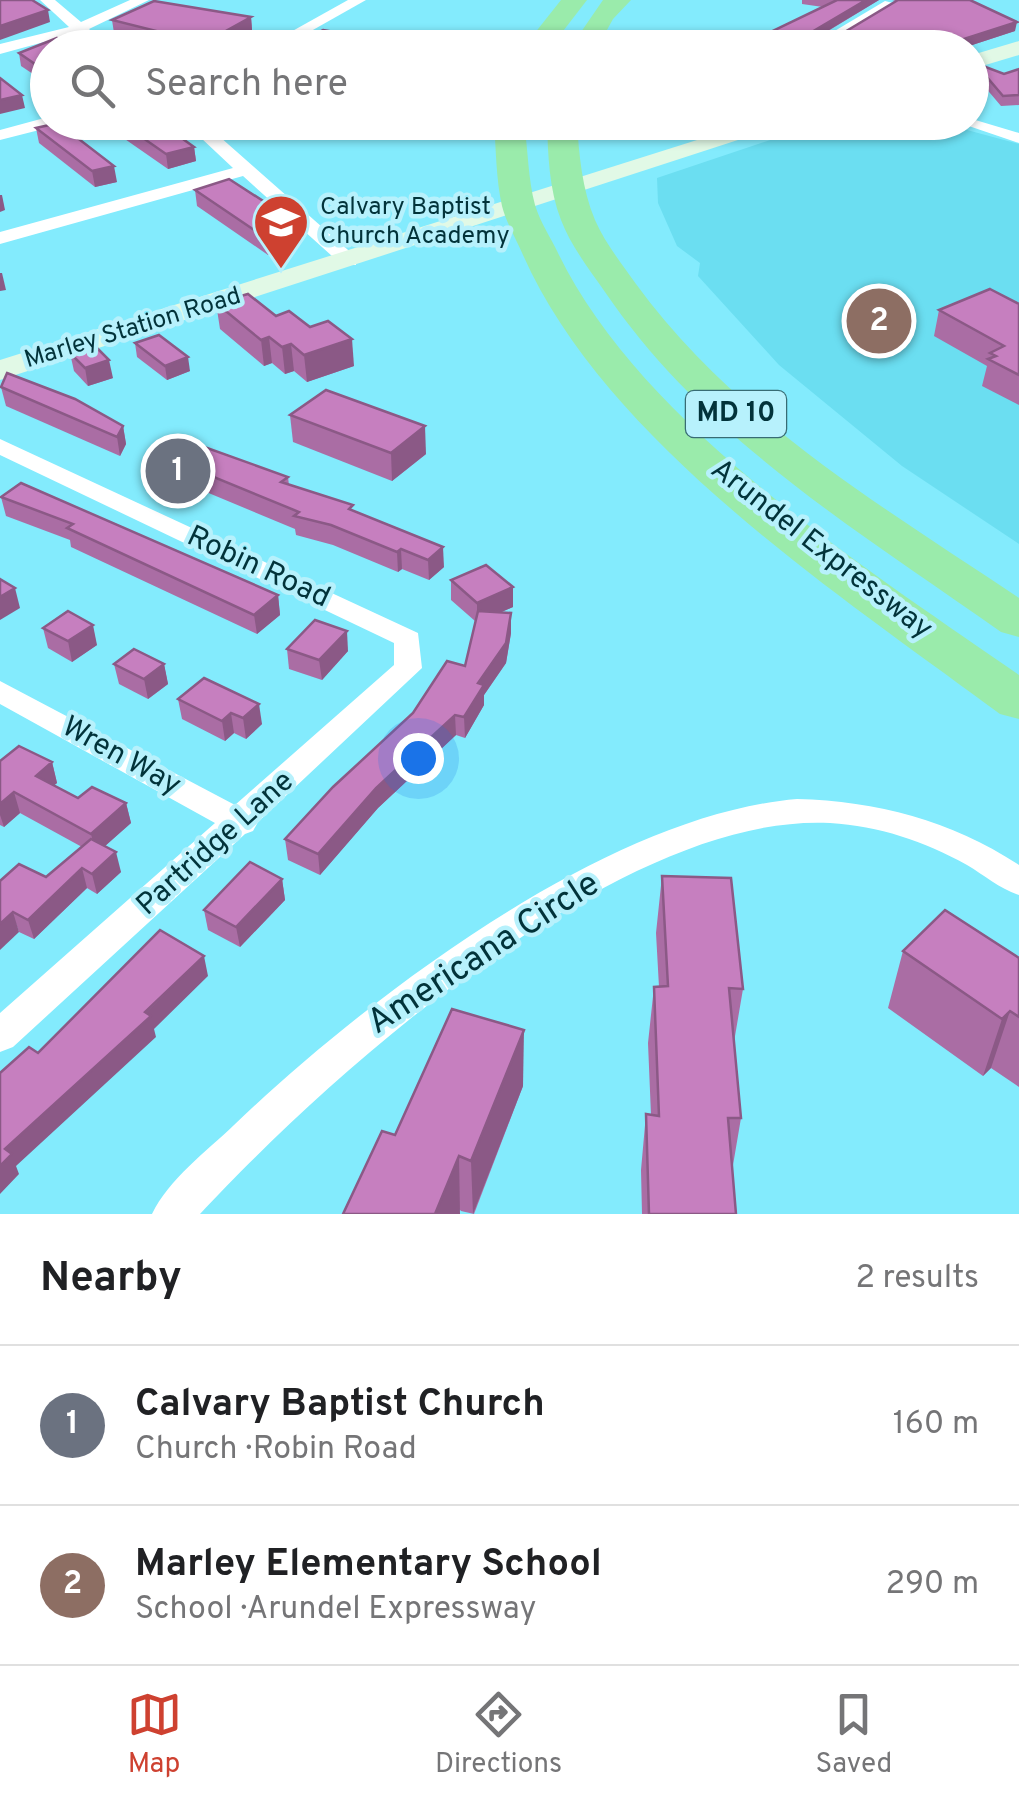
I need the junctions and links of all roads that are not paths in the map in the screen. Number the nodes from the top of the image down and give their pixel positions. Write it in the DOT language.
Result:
graph roads {
  1 [pos="46,0"];
  2 [pos="142,0"];
  3 [pos="358,0"];
  4 [pos="574,0"];
  5 [pos="618,0"];
  6 [pos="890,4"];
  7 [pos="80,28"];
  8 [pos="73,30"];
  9 [pos="302,30"];
  10 [pos="550,30"];
  11 [pos="593,30"];
  12 [pos="844,30"];
  13 [pos="30,42"];
  14 [pos="1019,48"];
  15 [pos="0,50"];
  16 [pos="989,57"];
  17 [pos="30,127"];
  18 [pos="989,129"];
  19 [pos="0,135"];
  20 [pos="1019,138"];
  21 [pos="213,140"];
  22 [pos="510,140"];
  23 [pos="563,140"];
  24 [pos="725,140"];
  25 [pos="248,169"];
  26 [pos="0,238"];
  27 [pos="350,262"];
  28 [pos="0,370"];
  29 [pos="0,446"];
  30 [pos="1019,621"];
  31 [pos="408,639"];
  32 [pos="0,691"];
  33 [pos="1019,701"];
  34 [pos="242,822"];
  35 [pos="1019,882"];
  36 [pos="0,1036"];
  37 [pos="173,1214"];
  1 -- 7 [label="street"];
  2 -- 7 [label="street"];
  3 -- 9 [label="street"];
  4 -- 10 [label="highway"];
  5 -- 11 [label="highway"];
  6 -- 12 [label="street"];
  7 -- 8 [label="street"];
  13 -- 15 [label="street"];
  14 -- 16 [label="main road"];
  17 -- 19 [label="street"];
  18 -- 20 [label="street"];
  21 -- 25 [label="street"];
  22 -- 33 [label="highway, Arundel Expressway / MD 10"];
  23 -- 30 [label="highway, Arundel Expressway / MD 10"];
  24 -- 27 [label="main road, Marley Station Road"];
  25 -- 26 [label="street"];
  25 -- 27 [label="street"];
  27 -- 28 [label="main road, Marley Station Road"];
  29 -- 31 [label="street, Robin Road"];
  31 -- 34 [label="street, Partridge Lane"];
  32 -- 34 [label="street, Wren Way"];
  34 -- 36 [label="street, Partridge Lane"];
  35 -- 37 [label="street, Americana Circle"];
}
